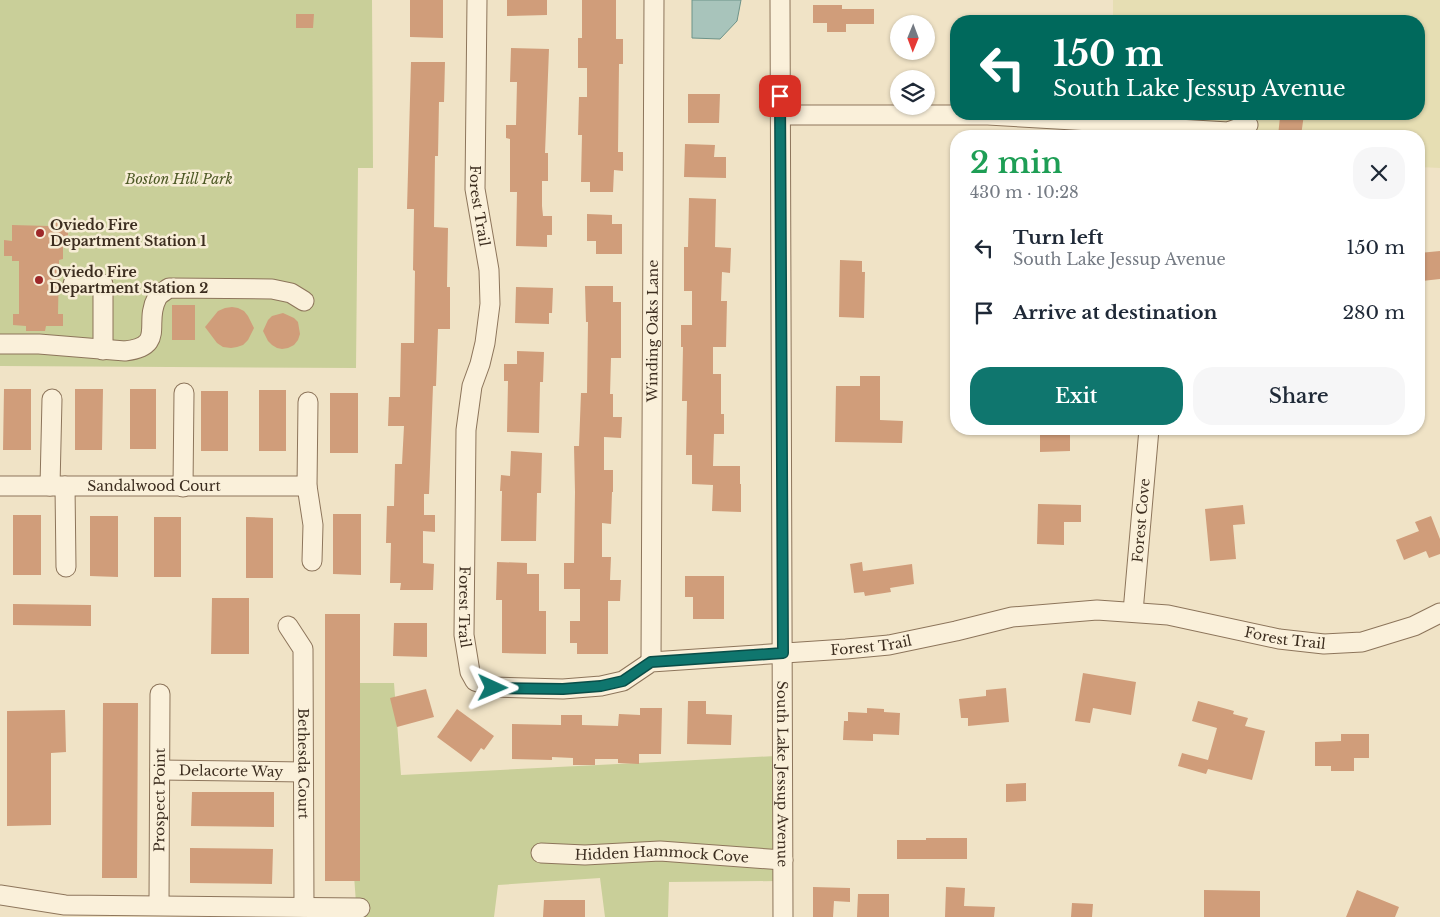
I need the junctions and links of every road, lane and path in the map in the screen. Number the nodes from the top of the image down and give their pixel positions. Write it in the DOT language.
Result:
graph roads {
  1 [pos="477,0"];
  2 [pos="654,0"];
  3 [pos="780,0"];
  4 [pos="781,114"];
  5 [pos="950,115"];
  6 [pos="1074,120"];
  7 [pos="1248,125"];
  8 [pos="1194,130"];
  9 [pos="1234,130"];
  10 [pos="73,284"];
  11 [pos="304,302"];
  12 [pos="0,344"];
  13 [pos="103,350"];
  14 [pos="184,393"];
  15 [pos="52,399"];
  16 [pos="308,402"];
  17 [pos="1148,435"];
  18 [pos="0,486"];
  19 [pos="58,486"];
  20 [pos="307,486"];
  21 [pos="183,487"];
  22 [pos="312,561"];
  23 [pos="66,567"];
  24 [pos="1133,612"];
  25 [pos="1440,613"];
  26 [pos="288,626"];
  27 [pos="783,653"];
  28 [pos="651,662"];
  29 [pos="160,694"];
  30 [pos="160,770"];
  31 [pos="304,772"];
  32 [pos="541,853"];
  33 [pos="783,860"];
  34 [pos="0,895"];
  35 [pos="160,905"];
  36 [pos="304,907"];
  37 [pos="360,908"];
  38 [pos="783,917"];
  1 -- 28 [label="street, Forest Trail"];
  2 -- 28 [label="street, Winding Oaks Lane"];
  3 -- 4 [label="street, South Lake Jessup Avenue"];
  4 -- 5 [label="street"];
  4 -- 27 [label="street, South Lake Jessup Avenue"];
  6 -- 8 [label="street"];
  7 -- 9 [label="street"];
  10 -- 13 [label="street"];
  11 -- 13 [label="street"];
  12 -- 13 [label="street"];
  14 -- 21 [label="street"];
  15 -- 19 [label="street"];
  16 -- 20 [label="street"];
  17 -- 24 [label="street, Forest Cove"];
  18 -- 19 [label="street, Sandalwood Court"];
  19 -- 21 [label="street, Sandalwood Court"];
  19 -- 23 [label="street"];
  20 -- 21 [label="street, Sandalwood Court"];
  20 -- 22 [label="street"];
  24 -- 25 [label="street, Forest Trail"];
  24 -- 27 [label="street, Forest Trail"];
  26 -- 31 [label="street, Bethesda Court"];
  27 -- 28 [label="street, Forest Trail"];
  27 -- 33 [label="street, South Lake Jessup Avenue"];
  29 -- 30 [label="street, Prospect Point"];
  30 -- 31 [label="street, Delacorte Way"];
  30 -- 35 [label="street, Prospect Point"];
  31 -- 36 [label="street, Bethesda Court"];
  32 -- 33 [label="street, Hidden Hammock Cove"];
  33 -- 38 [label="street, South Lake Jessup Avenue"];
  34 -- 35 [label="street"];
  35 -- 36 [label="street"];
  36 -- 37 [label="street"];
}
